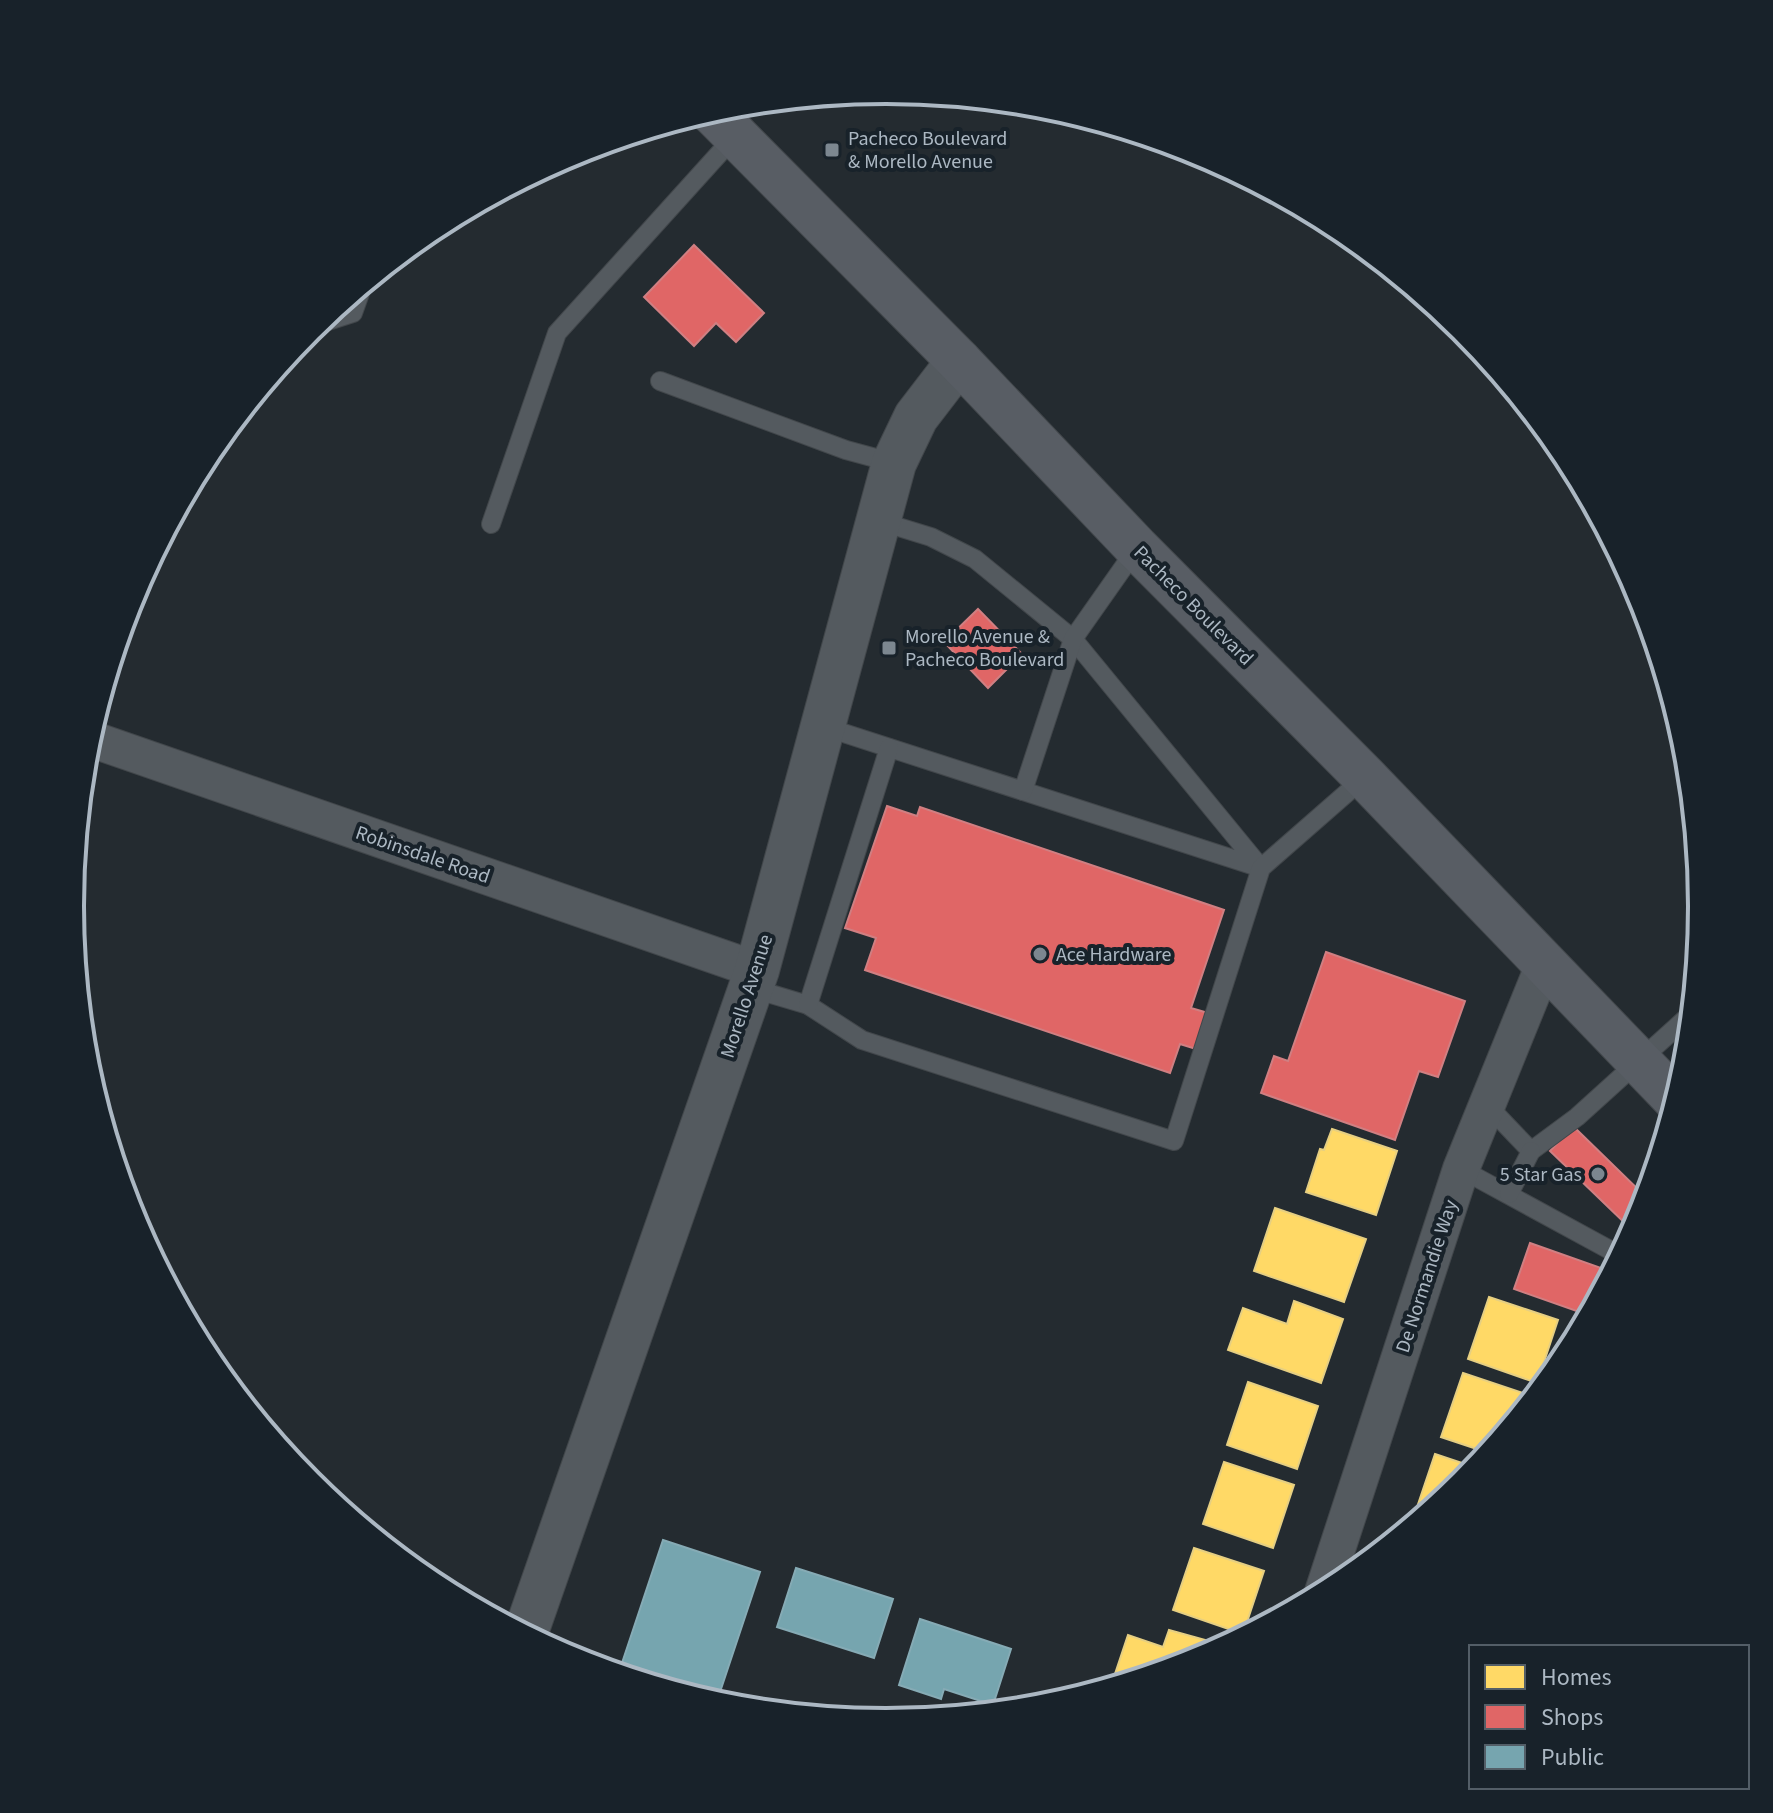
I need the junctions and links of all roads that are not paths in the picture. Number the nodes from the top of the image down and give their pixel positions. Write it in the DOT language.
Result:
graph roads {
  1 [pos="728,119"];
  2 [pos="723,121"];
  3 [pos="356,304"];
  4 [pos="343,316"];
  5 [pos="959,361"];
  6 [pos="660,381"];
  7 [pos="894,463"];
  8 [pos="879,521"];
  9 [pos="491,524"];
  10 [pos="1137,548"];
  11 [pos="1073,639"];
  12 [pos="825,727"];
  13 [pos="101,743"];
  14 [pos="889,748"];
  15 [pos="1365,777"];
  16 [pos="1023,791"];
  17 [pos="1261,868"];
  18 [pos="1545,962"];
  19 [pos="754,979"];
  20 [pos="808,1005"];
  21 [pos="1680,1023"];
  22 [pos="1637,1060"];
  23 [pos="1667,1091"];
  24 [pos="1487,1105"];
  25 [pos="1531,1151"];
  26 [pos="1461,1169"];
  27 [pos="1509,1194"];
  28 [pos="1611,1250"];
  29 [pos="1328,1576"];
  30 [pos="529,1624"];
  1 -- 5 [label="main road, Pacheco Boulevard"];
  2 -- 9 [label="lane"];
  3 -- 4 [label="lane"];
  5 -- 7 [label="street, Morello Avenue"];
  5 -- 10 [label="main road, Pacheco Boulevard"];
  6 -- 7 [label="lane"];
  7 -- 8 [label="street, Morello Avenue"];
  8 -- 11 [label="lane"];
  8 -- 12 [label="street, Morello Avenue"];
  10 -- 11 [label="lane"];
  10 -- 15 [label="main road, Pacheco Boulevard"];
  11 -- 16 [label="lane"];
  11 -- 17 [label="lane"];
  12 -- 14 [label="lane"];
  12 -- 19 [label="street, Morello Avenue"];
  13 -- 19 [label="street, Robinsdale Road"];
  14 -- 16 [label="lane"];
  14 -- 20 [label="lane"];
  15 -- 17 [label="lane"];
  15 -- 18 [label="main road, Pacheco Boulevard"];
  16 -- 17 [label="lane"];
  17 -- 20 [label="lane"];
  18 -- 22 [label="main road, Pacheco Boulevard"];
  18 -- 24 [label="street, De Normandie Way"];
  19 -- 20 [label="lane"];
  19 -- 30 [label="street, Morello Avenue"];
  21 -- 22 [label="lane"];
  22 -- 23 [label="main road, Pacheco Boulevard"];
  22 -- 25 [label="lane"];
  24 -- 25 [label="lane"];
  24 -- 26 [label="street, De Normandie Way"];
  25 -- 27 [label="lane"];
  26 -- 27 [label="lane"];
  26 -- 29 [label="street, De Normandie Way"];
  27 -- 28 [label="lane"];
}
